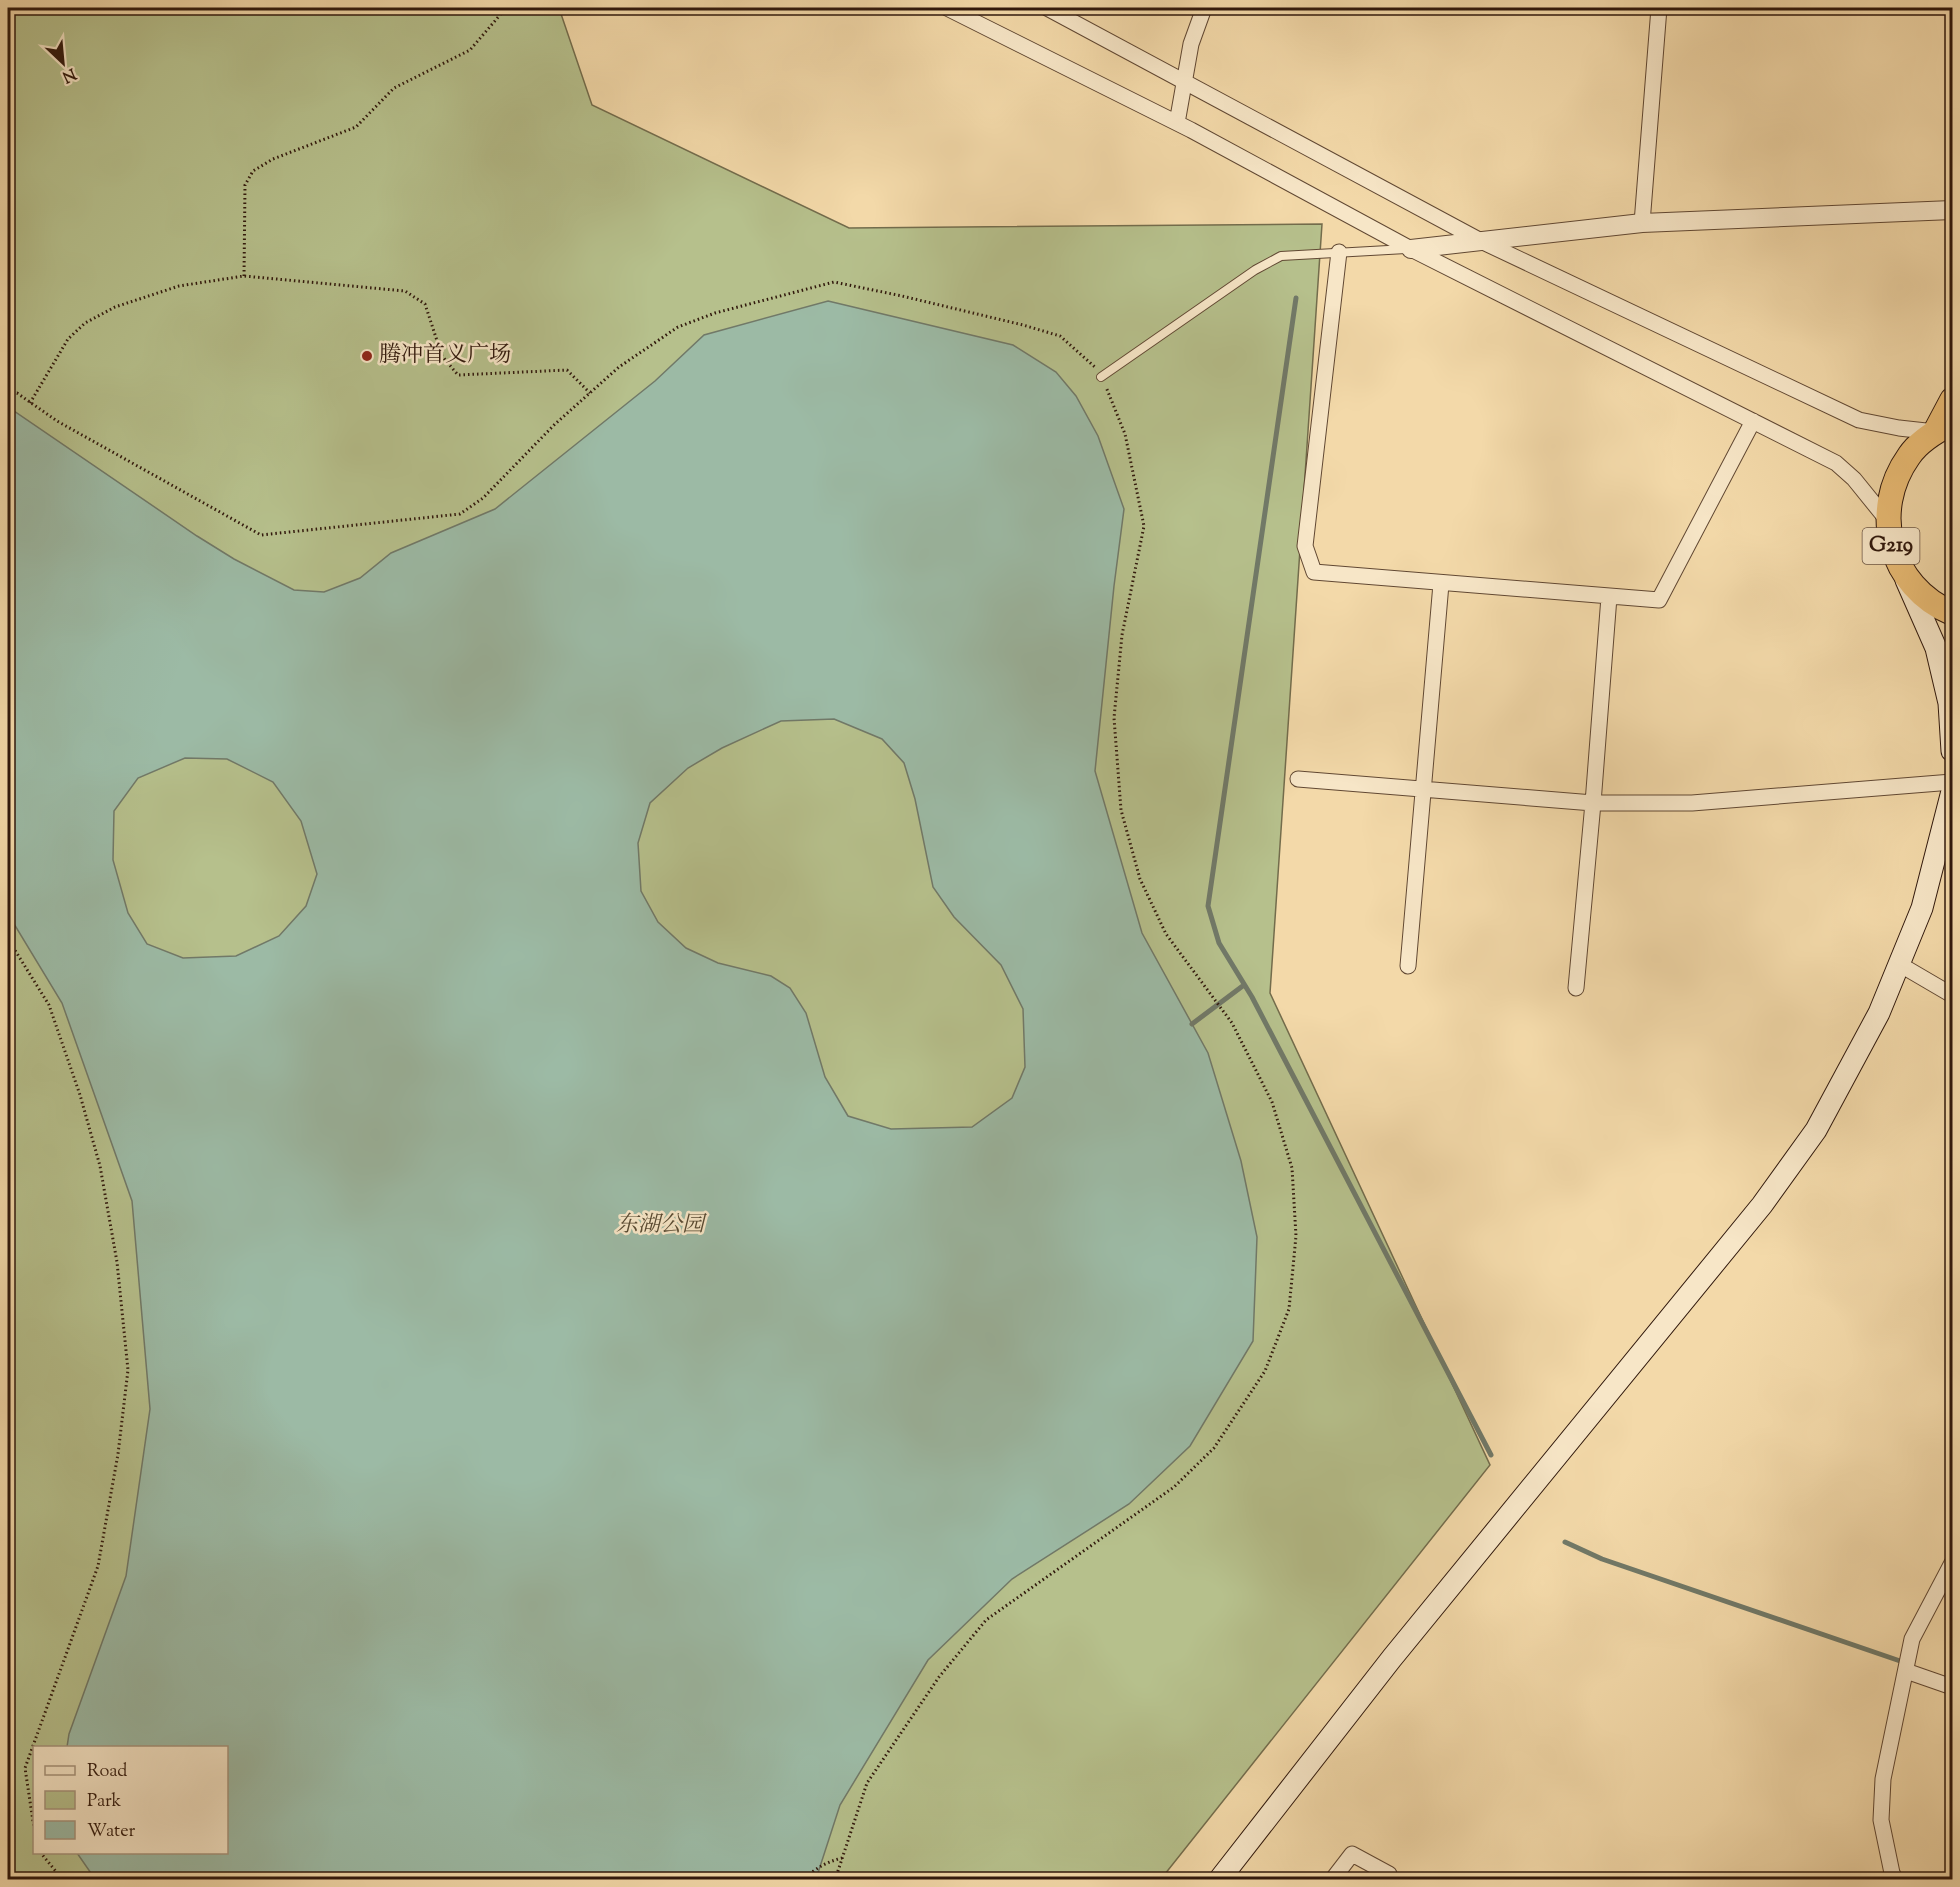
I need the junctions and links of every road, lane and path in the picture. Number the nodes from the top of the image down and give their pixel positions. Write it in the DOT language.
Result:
graph roads {
  1 [pos="503,8"];
  2 [pos="947,8"];
  3 [pos="1047,8"];
  4 [pos="1204,8"];
  5 [pos="1659,8"];
  6 [pos="1185,83"];
  7 [pos="1177,123"];
  8 [pos="1953,210"];
  9 [pos="1642,223"];
  10 [pos="1481,241"];
  11 [pos="1411,249"];
  12 [pos="1339,252"];
  13 [pos="244,276"];
  14 [pos="1101,377"];
  15 [pos="590,393"];
  16 [pos="8,394"];
  17 [pos="1953,400"];
  18 [pos="30,403"];
  19 [pos="1753,421"];
  20 [pos="1944,428"];
  21 [pos="1888,521"];
  22 [pos="1902,571"];
  23 [pos="1441,584"];
  24 [pos="1609,597"];
  25 [pos="1953,613"];
  26 [pos="1953,751"];
  27 [pos="1298,779"];
  28 [pos="1953,782"];
  29 [pos="1423,790"];
  30 [pos="1953,791"];
  31 [pos="1593,803"];
  32 [pos="8,939"];
  33 [pos="1899,964"];
  34 [pos="1408,966"];
  35 [pos="1576,988"];
  36 [pos="1953,995"];
  37 [pos="1953,1563"];
  38 [pos="1906,1671"];
  39 [pos="1953,1687"];
  40 [pos="33,1821"];
  41 [pos="42,1854"];
  42 [pos="842,1858"];
  43 [pos="63,1880"];
  44 [pos="802,1880"];
  45 [pos="835,1880"];
  46 [pos="1219,1880"];
  47 [pos="1332,1880"];
  48 [pos="1388,1880"];
  49 [pos="1896,1880"];
  1 -- 13 [label="path"];
  2 -- 7 [label="street"];
  3 -- 6 [label="street"];
  4 -- 6 [label="street"];
  5 -- 9 [label="street"];
  6 -- 7 [label="street"];
  6 -- 10 [label="street"];
  7 -- 11 [label="street"];
  8 -- 9 [label="street"];
  9 -- 10 [label="street"];
  10 -- 11 [label="street"];
  10 -- 20 [label="street"];
  11 -- 12 [label="lane"];
  11 -- 19 [label="street"];
  12 -- 14 [label="lane"];
  12 -- 23 [label="street"];
  13 -- 15 [label="path"];
  13 -- 18 [label="path"];
  14 -- 15 [label="path"];
  14 -- 42 [label="path"];
  15 -- 18 [label="path"];
  16 -- 18 [label="path"];
  17 -- 20 [label="highway, G219"];
  19 -- 21 [label="street"];
  19 -- 24 [label="street"];
  20 -- 21 [label="highway, G219"];
  21 -- 22 [label="highway, G219"];
  22 -- 25 [label="highway, G219"];
  22 -- 26 [label="main road"];
  23 -- 24 [label="street"];
  23 -- 29 [label="street"];
  24 -- 31 [label="street"];
  27 -- 29 [label="street"];
  28 -- 31 [label="street"];
  29 -- 31 [label="street"];
  29 -- 34 [label="street"];
  30 -- 33 [label="main road"];
  31 -- 35 [label="street"];
  32 -- 40 [label="path"];
  33 -- 36 [label="street"];
  33 -- 46 [label="main road"];
  37 -- 38 [label="street"];
  38 -- 39 [label="street"];
  38 -- 49 [label="street"];
  41 -- 43 [label="path"];
  42 -- 44 [label="path"];
  42 -- 45 [label="path"];
  47 -- 48 [label="street"];
}
